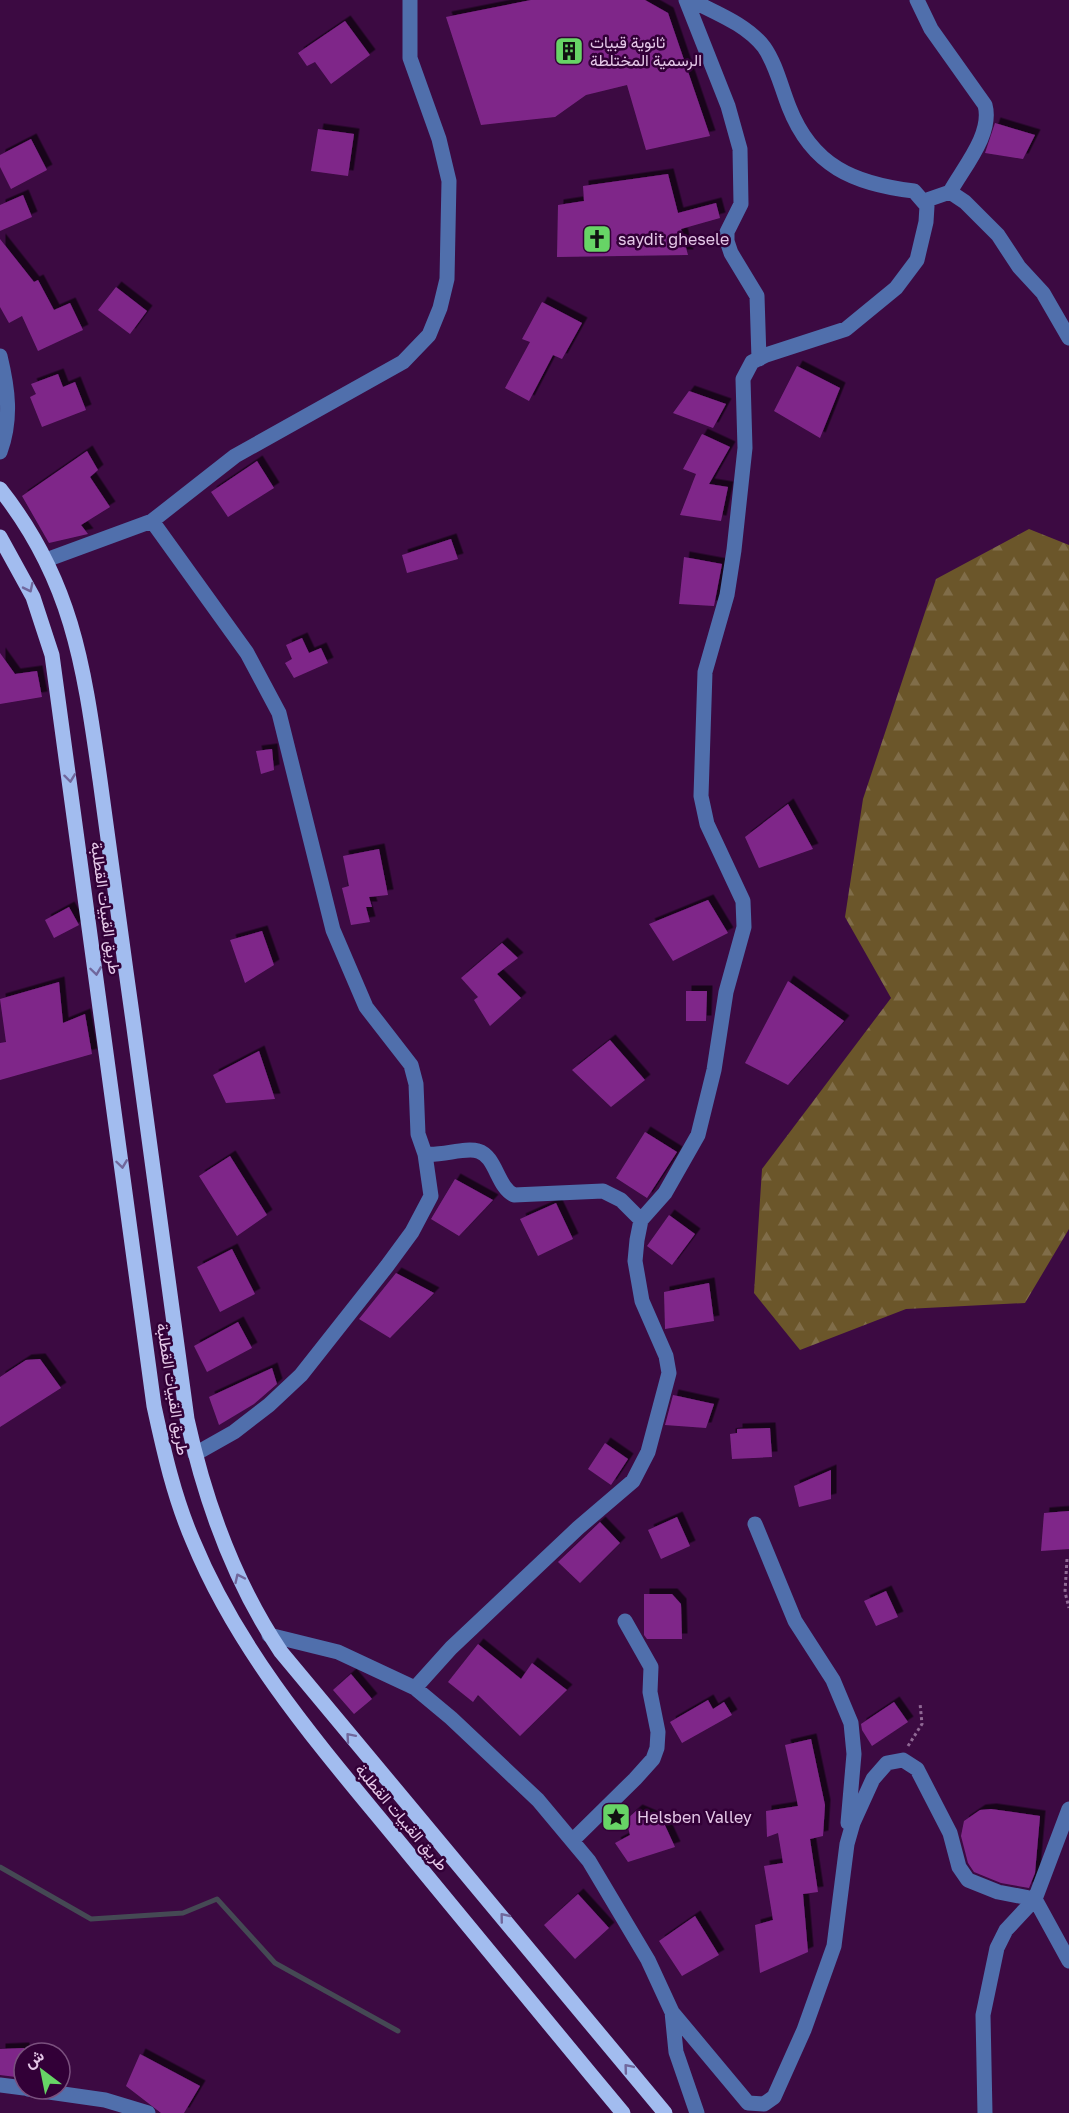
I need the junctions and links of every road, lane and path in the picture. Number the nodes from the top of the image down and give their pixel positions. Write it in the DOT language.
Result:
graph roads {
  1 [pos="410,0"];
  2 [pos="686,0"];
  3 [pos="691,0"];
  4 [pos="917,0"];
  5 [pos="950,192"];
  6 [pos="924,201"];
  7 [pos="1069,338"];
  8 [pos="0,356"];
  9 [pos="759,359"];
  10 [pos="0,452"];
  11 [pos="0,489"];
  12 [pos="152,521"];
  13 [pos="0,537"];
  14 [pos="46,560"];
  15 [pos="78,650"];
  16 [pos="52,655"];
  17 [pos="425,1154"];
  18 [pos="641,1220"];
  19 [pos="195,1454"];
  20 [pos="755,1524"];
  21 [pos="1067,1559"];
  22 [pos="1069,1608"];
  23 [pos="625,1621"];
  24 [pos="269,1635"];
  25 [pos="415,1688"];
  26 [pos="920,1703"];
  27 [pos="898,1760"];
  28 [pos="1069,1809"];
  29 [pos="573,1840"];
  30 [pos="847,1844"];
  31 [pos="1035,1899"];
  32 [pos="1069,1961"];
  33 [pos="672,2012"];
  34 [pos="72,2095"];
  35 [pos="148,2113"];
  36 [pos="623,2113"];
  37 [pos="665,2113"];
  38 [pos="697,2113"];
  39 [pos="985,2113"];
  1 -- 12 [label="street"];
  2 -- 9 [label="street"];
  3 -- 6 [label="street"];
  4 -- 5 [label="street"];
  5 -- 6 [label="street"];
  5 -- 7 [label="street"];
  6 -- 9 [label="street"];
  8 -- 10 [label="street"];
  9 -- 18 [label="street"];
  11 -- 14 [label="main road"];
  12 -- 14 [label="street"];
  12 -- 17 [label="street"];
  13 -- 16 [label="main road, طريق القبيات القطلبة, one-way"];
  14 -- 15 [label="main road"];
  15 -- 16 [label="main road"];
  15 -- 19 [label="main road"];
  16 -- 36 [label="main road, طريق القبيات القطلبة, one-way"];
  17 -- 18 [label="street"];
  17 -- 19 [label="street"];
  18 -- 25 [label="street"];
  24 -- 19 [label="main road, one-way"];
  20 -- 30 [label="street"];
  21 -- 22 [label="path"];
  23 -- 29 [label="street"];
  24 -- 25 [label="street"];
  37 -- 24 [label="main road, one-way"];
  25 -- 29 [label="street"];
  26 -- 27 [label="path"];
  27 -- 30 [label="street"];
  27 -- 31 [label="street"];
  28 -- 31 [label="street"];
  29 -- 33 [label="street"];
  30 -- 33 [label="street"];
  31 -- 32 [label="street"];
  31 -- 39 [label="street"];
  33 -- 38 [label="street"];
  34 -- 35 [label="street"];
}
